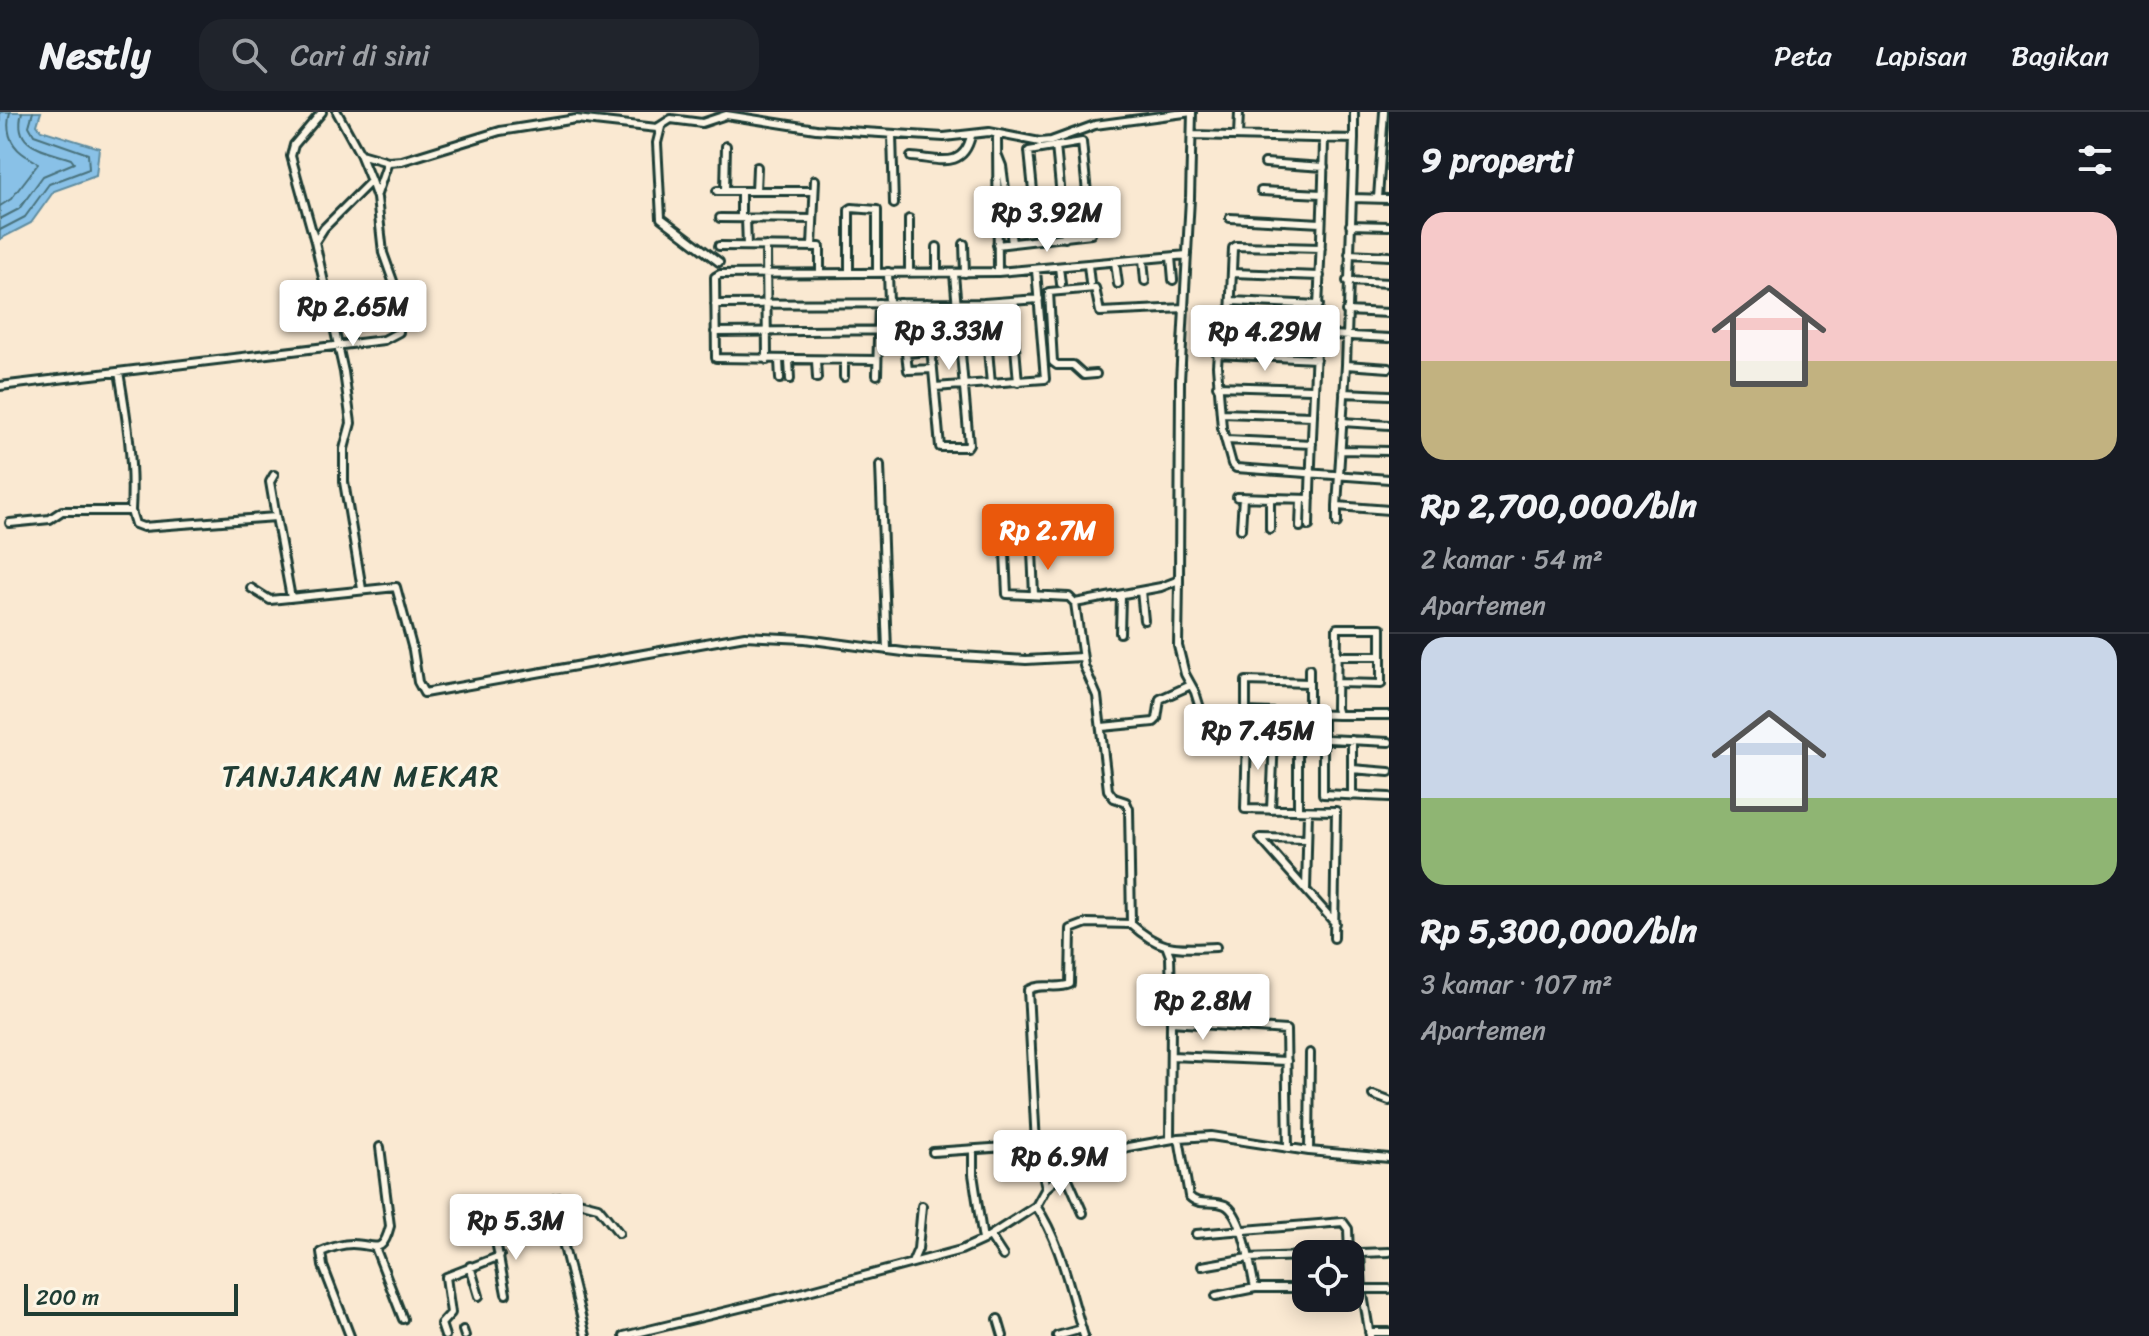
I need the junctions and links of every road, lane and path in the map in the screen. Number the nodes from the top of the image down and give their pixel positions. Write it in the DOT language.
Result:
graph roads {
  1 [pos="322,112"];
  2 [pos="337,112"];
  3 [pos="1192,112"];
  4 [pos="1239,112"];
  5 [pos="1354,112"];
  6 [pos="1384,112"];
  7 [pos="726,114"];
  8 [pos="1138,115"];
  9 [pos="661,127"];
  10 [pos="892,135"];
  11 [pos="1192,135"];
  12 [pos="971,136"];
  13 [pos="1238,136"];
  14 [pos="997,138"];
  15 [pos="1324,138"];
  16 [pos="1354,139"];
  17 [pos="726,146"];
  18 [pos="1056,146"];
  19 [pos="360,154"];
  20 [pos="996,154"];
  21 [pos="911,157"];
  22 [pos="388,162"];
  23 [pos="1265,163"];
  24 [pos="757,167"];
  25 [pos="1324,167"];
  26 [pos="815,180"];
  27 [pos="371,181"];
  28 [pos="741,191"];
  29 [pos="756,191"];
  30 [pos="814,191"];
  31 [pos="1261,191"];
  32 [pos="1322,194"];
  33 [pos="377,198"];
  34 [pos="1352,198"];
  35 [pos="1378,198"];
  36 [pos="1389,199"];
  37 [pos="894,204"];
  38 [pos="720,218"];
  39 [pos="744,218"];
  40 [pos="1230,218"];
  41 [pos="813,219"];
  42 [pos="909,219"];
  43 [pos="1321,223"];
  44 [pos="1350,225"];
  45 [pos="1389,226"];
  46 [pos="1065,238"];
  47 [pos="1038,240"];
  48 [pos="315,242"];
  49 [pos="1012,243"];
  50 [pos="964,244"];
  51 [pos="997,245"];
  52 [pos="719,246"];
  53 [pos="747,246"];
  54 [pos="766,246"];
  55 [pos="812,246"];
  56 [pos="937,247"];
  57 [pos="1321,248"];
  58 [pos="1349,254"];
  59 [pos="1187,255"];
  60 [pos="1389,256"];
  61 [pos="1171,257"];
  62 [pos="1143,259"];
  63 [pos="719,262"];
  64 [pos="1115,262"];
  65 [pos="1088,265"];
  66 [pos="1059,267"];
  67 [pos="1036,270"];
  68 [pos="877,272"];
  69 [pos="888,272"];
  70 [pos="909,272"];
  71 [pos="998,272"];
  72 [pos="820,273"];
  73 [pos="849,273"];
  74 [pos="937,273"];
  75 [pos="965,273"];
  76 [pos="1232,273"];
  77 [pos="766,274"];
  78 [pos="954,274"];
  79 [pos="1320,276"];
  80 [pos="1173,280"];
  81 [pos="1145,281"];
  82 [pos="1347,281"];
  83 [pos="1090,283"];
  84 [pos="1389,283"];
  85 [pos="1061,284"];
  86 [pos="1118,284"];
  87 [pos="1039,299"];
  88 [pos="1011,301"];
  89 [pos="1231,301"];
  90 [pos="766,303"];
  91 [pos="879,303"];
  92 [pos="889,303"];
  93 [pos="900,303"];
  94 [pos="927,303"];
  95 [pos="984,303"];
  96 [pos="715,304"];
  97 [pos="956,304"];
  98 [pos="1319,305"];
  99 [pos="1185,308"];
  100 [pos="1346,311"];
  101 [pos="1389,313"];
  102 [pos="1221,329"];
  103 [pos="903,330"];
  104 [pos="715,332"];
  105 [pos="767,332"];
  106 [pos="878,332"];
  107 [pos="1317,335"];
  108 [pos="1346,336"];
  109 [pos="1389,338"];
  110 [pos="337,345"];
  111 [pos="931,351"];
  112 [pos="906,353"];
  113 [pos="1217,354"];
  114 [pos="1316,359"];
  115 [pos="767,360"];
  116 [pos="779,360"];
  117 [pos="789,360"];
  118 [pos="816,360"];
  119 [pos="844,360"];
  120 [pos="877,360"];
  121 [pos="1346,365"];
  122 [pos="1389,368"];
  123 [pos="933,369"];
  124 [pos="119,372"];
  125 [pos="1096,374"];
  126 [pos="877,375"];
  127 [pos="844,377"];
  128 [pos="817,378"];
  129 [pos="780,379"];
  130 [pos="790,379"];
  131 [pos="1018,382"];
  132 [pos="991,384"];
  133 [pos="0,386"];
  134 [pos="962,386"];
  135 [pos="1217,386"];
  136 [pos="935,387"];
  137 [pos="1312,389"];
  138 [pos="1344,393"];
  139 [pos="1389,395"];
  140 [pos="1221,413"];
  141 [pos="1312,416"];
  142 [pos="1342,422"];
  143 [pos="1389,425"];
  144 [pos="1226,440"];
  145 [pos="1312,444"];
  146 [pos="1342,450"];
  147 [pos="1389,451"];
  148 [pos="880,465"];
  149 [pos="1311,472"];
  150 [pos="274,475"];
  151 [pos="1338,475"];
  152 [pos="1389,479"];
  153 [pos="1270,498"];
  154 [pos="1301,499"];
  155 [pos="1310,499"];
  156 [pos="1337,506"];
  157 [pos="1389,510"];
  158 [pos="131,511"];
  159 [pos="276,517"];
  160 [pos="10,523"];
  161 [pos="1337,523"];
  162 [pos="1309,526"];
  163 [pos="1300,527"];
  164 [pos="1241,529"];
  165 [pos="1270,529"];
  166 [pos="1032,551"];
  167 [pos="1005,553"];
  168 [pos="1179,580"];
  169 [pos="251,588"];
  170 [pos="362,589"];
  171 [pos="1141,591"];
  172 [pos="1034,595"];
  173 [pos="1121,596"];
  174 [pos="291,598"];
  175 [pos="1075,603"];
  176 [pos="1144,620"];
  177 [pos="1120,633"];
  178 [pos="887,650"];
  179 [pos="1337,656"];
  180 [pos="1381,656"];
  181 [pos="1082,657"];
  182 [pos="1309,669"];
  183 [pos="1309,683"];
  184 [pos="1337,683"];
  185 [pos="1191,685"];
  186 [pos="1246,712"];
  187 [pos="1309,714"];
  188 [pos="1323,714"];
  189 [pos="1338,715"];
  190 [pos="1389,715"];
  191 [pos="1204,721"];
  192 [pos="1102,727"];
  193 [pos="1247,735"];
  194 [pos="1274,736"];
  195 [pos="1298,737"];
  196 [pos="1322,738"];
  197 [pos="1352,740"];
  198 [pos="1389,742"];
  199 [pos="1352,769"];
  200 [pos="1389,772"];
  201 [pos="1323,794"];
  202 [pos="1352,796"];
  203 [pos="1389,797"];
  204 [pos="1271,810"];
  205 [pos="1298,810"];
  206 [pos="1308,811"];
  207 [pos="1323,811"];
  208 [pos="1307,839"];
  209 [pos="1306,890"];
  210 [pos="1335,923"];
  211 [pos="1131,924"];
  212 [pos="1334,938"];
  213 [pos="1216,947"];
  214 [pos="1167,948"];
  215 [pos="1171,996"];
  216 [pos="1310,1053"];
  217 [pos="1171,1056"];
  218 [pos="1287,1061"];
  219 [pos="1373,1095"];
  220 [pos="1389,1101"];
  221 [pos="1179,1138"];
  222 [pos="1170,1139"];
  223 [pos="1036,1145"];
  224 [pos="380,1147"];
  225 [pos="1288,1148"];
  226 [pos="973,1151"];
  227 [pos="1309,1151"];
  228 [pos="933,1152"];
  229 [pos="1389,1158"];
  230 [pos="1065,1172"];
  231 [pos="1046,1188"];
  232 [pos="922,1206"];
  233 [pos="1036,1206"];
  234 [pos="1083,1213"];
  235 [pos="1240,1228"];
  236 [pos="619,1233"];
  237 [pos="1196,1234"];
  238 [pos="495,1236"];
  239 [pos="990,1236"];
  240 [pos="983,1240"];
  241 [pos="1348,1240"];
  242 [pos="375,1247"];
  243 [pos="1389,1252"];
  244 [pos="1364,1253"];
  245 [pos="500,1256"];
  246 [pos="1003,1256"];
  247 [pos="1292,1256"];
  248 [pos="1248,1258"];
  249 [pos="912,1263"];
  250 [pos="470,1266"];
  251 [pos="1202,1266"];
  252 [pos="1255,1288"];
  253 [pos="1292,1288"];
  254 [pos="1364,1289"];
  255 [pos="1389,1289"];
  256 [pos="506,1294"];
  257 [pos="479,1296"];
  258 [pos="1216,1296"];
  259 [pos="1364,1300"];
  260 [pos="403,1319"];
  261 [pos="998,1319"];
  262 [pos="1083,1332"];
  263 [pos="1389,1332"];
  264 [pos="1370,1334"];
  265 [pos="350,1336"];
  266 [pos="445,1336"];
  267 [pos="586,1336"];
  268 [pos="624,1336"];
  269 [pos="1003,1336"];
  270 [pos="1057,1336"];
  1 -- 48 [label="street"];
  2 -- 19 [label="street"];
  3 -- 8 [label="street"];
  3 -- 11 [label="street"];
  4 -- 13 [label="street"];
  5 -- 16 [label="street"];
  6 -- 35 [label="street"];
  7 -- 9 [label="street"];
  7 -- 10 [label="street"];
  8 -- 12 [label="street"];
  9 -- 22 [label="street"];
  9 -- 63 [label="street"];
  10 -- 12 [label="street"];
  10 -- 37 [label="street"];
  11 -- 13 [label="street"];
  11 -- 59 [label="street"];
  12 -- 21 [label="street"];
  13 -- 15 [label="street"];
  14 -- 20 [label="street"];
  15 -- 16 [label="street"];
  15 -- 25 [label="street"];
  16 -- 34 [label="street"];
  17 -- 28 [label="street"];
  18 -- 46 [label="street"];
  18 -- 46 [label="street"];
  18 -- 47 [label="street"];
  19 -- 22 [label="street"];
  19 -- 27 [label="street"];
  20 -- 49 [label="street"];
  20 -- 51 [label="street"];
  22 -- 33 [label="street"];
  23 -- 25 [label="street"];
  24 -- 29 [label="street"];
  25 -- 32 [label="street"];
  26 -- 30 [label="street"];
  27 -- 33 [label="street"];
  27 -- 48 [label="street"];
  28 -- 29 [label="street"];
  28 -- 39 [label="street"];
  29 -- 30 [label="street"];
  30 -- 41 [label="street"];
  31 -- 32 [label="street"];
  32 -- 43 [label="street"];
  33 -- 110 [label="street"];
  34 -- 35 [label="street"];
  34 -- 44 [label="street"];
  35 -- 36 [label="street"];
  38 -- 39 [label="street"];
  39 -- 41 [label="street"];
  39 -- 53 [label="street"];
  40 -- 43 [label="street"];
  41 -- 55 [label="street"];
  42 -- 70 [label="street"];
  43 -- 57 [label="street"];
  44 -- 45 [label="street"];
  44 -- 58 [label="street"];
  46 -- 47 [label="street"];
  47 -- 49 [label="street"];
  48 -- 110 [label="street"];
  49 -- 51 [label="street"];
  50 -- 75 [label="street"];
  51 -- 71 [label="street"];
  52 -- 53 [label="street"];
  53 -- 54 [label="street"];
  54 -- 55 [label="street"];
  54 -- 77 [label="street"];
  55 -- 72 [label="street"];
  56 -- 74 [label="street"];
  57 -- 76 [label="street"];
  57 -- 79 [label="street"];
  58 -- 60 [label="street"];
  58 -- 82 [label="street"];
  59 -- 61 [label="street"];
  59 -- 99 [label="street"];
  61 -- 62 [label="street"];
  61 -- 80 [label="street"];
  62 -- 64 [label="street"];
  62 -- 81 [label="street"];
  64 -- 65 [label="street"];
  64 -- 86 [label="street"];
  65 -- 66 [label="street"];
  65 -- 83 [label="street"];
  66 -- 67 [label="street"];
  66 -- 85 [label="street"];
  67 -- 71 [label="street"];
  67 -- 87 [label="street"];
  68 -- 69 [label="street"];
  68 -- 73 [label="street"];
  68 -- 73 [label="street"];
  69 -- 70 [label="street"];
  69 -- 92 [label="street"];
  70 -- 74 [label="street"];
  71 -- 75 [label="street"];
  72 -- 73 [label="street"];
  72 -- 77 [label="street"];
  74 -- 78 [label="street"];
  75 -- 78 [label="street"];
  76 -- 79 [label="street"];
  76 -- 89 [label="street"];
  77 -- 90 [label="street"];
  77 -- 96 [label="street"];
  78 -- 97 [label="street"];
  79 -- 98 [label="street"];
  82 -- 84 [label="street"];
  82 -- 100 [label="street"];
  87 -- 88 [label="street"];
  87 -- 131 [label="street"];
  88 -- 95 [label="street"];
  88 -- 131 [label="street"];
  89 -- 98 [label="street"];
  89 -- 102 [label="street"];
  90 -- 91 [label="street"];
  90 -- 96 [label="street"];
  90 -- 105 [label="street"];
  91 -- 92 [label="street"];
  91 -- 106 [label="street"];
  92 -- 93 [label="street"];
  93 -- 94 [label="street"];
  93 -- 103 [label="street"];
  94 -- 97 [label="street"];
  94 -- 111 [label="street"];
  95 -- 97 [label="street"];
  95 -- 132 [label="street"];
  96 -- 104 [label="street"];
  97 -- 134 [label="street"];
  98 -- 107 [label="street"];
  99 -- 125 [label="street"];
  99 -- 168 [label="street"];
  100 -- 101 [label="street"];
  100 -- 108 [label="street"];
  102 -- 107 [label="street"];
  102 -- 113 [label="street"];
  103 -- 106 [label="street"];
  103 -- 112 [label="street"];
  104 -- 105 [label="street"];
  104 -- 115 [label="street"];
  105 -- 106 [label="street"];
  105 -- 115 [label="street"];
  106 -- 120 [label="street"];
  107 -- 108 [label="street"];
  107 -- 114 [label="street"];
  108 -- 109 [label="street"];
  108 -- 121 [label="street"];
  110 -- 124 [label="street"];
  110 -- 170 [label="street"];
  111 -- 112 [label="street"];
  111 -- 123 [label="street"];
  112 -- 123 [label="street"];
  113 -- 114 [label="street"];
  113 -- 135 [label="street"];
  114 -- 137 [label="street"];
  115 -- 116 [label="street"];
  116 -- 117 [label="street"];
  116 -- 129 [label="street"];
  117 -- 118 [label="street"];
  117 -- 130 [label="street"];
  118 -- 119 [label="street"];
  118 -- 128 [label="street"];
  119 -- 120 [label="street"];
  119 -- 127 [label="street"];
  120 -- 126 [label="street"];
  121 -- 122 [label="street"];
  121 -- 138 [label="street"];
  123 -- 136 [label="street"];
  124 -- 133 [label="street"];
  124 -- 158 [label="street"];
  131 -- 132 [label="street"];
  132 -- 134 [label="street"];
  134 -- 136 [label="street"];
  134 -- 136 [label="street"];
  135 -- 137 [label="street"];
  135 -- 140 [label="street"];
  137 -- 141 [label="street"];
  138 -- 139 [label="street"];
  138 -- 142 [label="street"];
  140 -- 141 [label="street"];
  140 -- 144 [label="street"];
  141 -- 145 [label="street"];
  142 -- 143 [label="street"];
  142 -- 146 [label="street"];
  144 -- 145 [label="street"];
  144 -- 149 [label="street"];
  145 -- 149 [label="street"];
  146 -- 147 [label="street"];
  146 -- 151 [label="street"];
  148 -- 178 [label="street"];
  149 -- 151 [label="street"];
  149 -- 155 [label="street"];
  150 -- 159 [label="street"];
  151 -- 152 [label="street"];
  151 -- 156 [label="street"];
  153 -- 154 [label="street"];
  153 -- 164 [label="street"];
  153 -- 165 [label="street"];
  154 -- 155 [label="street"];
  154 -- 163 [label="street"];
  155 -- 162 [label="street"];
  156 -- 157 [label="street"];
  156 -- 161 [label="street"];
  158 -- 159 [label="street"];
  158 -- 160 [label="street"];
  159 -- 174 [label="street"];
  166 -- 172 [label="street"];
  167 -- 172 [label="street"];
  168 -- 171 [label="street"];
  168 -- 185 [label="street"];
  169 -- 174 [label="street"];
  170 -- 174 [label="street"];
  170 -- 178 [label="street"];
  171 -- 173 [label="street"];
  171 -- 176 [label="street"];
  172 -- 175 [label="street"];
  173 -- 175 [label="street"];
  173 -- 177 [label="street"];
  175 -- 181 [label="street"];
  178 -- 181 [label="street"];
  179 -- 180 [label="street"];
  179 -- 180 [label="street"];
  179 -- 184 [label="street"];
  180 -- 184 [label="street"];
  181 -- 192 [label="street"];
  182 -- 183 [label="street"];
  183 -- 186 [label="street"];
  183 -- 187 [label="street"];
  184 -- 189 [label="street"];
  185 -- 191 [label="street"];
  185 -- 192 [label="street"];
  186 -- 187 [label="street"];
  186 -- 193 [label="street"];
  187 -- 188 [label="street"];
  188 -- 189 [label="street"];
  188 -- 196 [label="street"];
  189 -- 190 [label="street"];
  192 -- 211 [label="street"];
  193 -- 194 [label="street"];
  193 -- 204 [label="street"];
  194 -- 195 [label="street"];
  194 -- 204 [label="street"];
  195 -- 196 [label="street"];
  195 -- 205 [label="street"];
  196 -- 197 [label="street"];
  196 -- 201 [label="street"];
  197 -- 198 [label="street"];
  197 -- 199 [label="street"];
  199 -- 200 [label="street"];
  199 -- 202 [label="street"];
  201 -- 202 [label="street"];
  201 -- 207 [label="street"];
  202 -- 203 [label="street"];
  204 -- 205 [label="street"];
  205 -- 206 [label="street"];
  206 -- 207 [label="street"];
  206 -- 208 [label="street"];
  207 -- 210 [label="street"];
  208 -- 209 [label="street"];
  208 -- 209 [label="street"];
  209 -- 210 [label="street"];
  210 -- 212 [label="street"];
  211 -- 214 [label="street"];
  211 -- 223 [label="street"];
  213 -- 214 [label="street"];
  214 -- 215 [label="street"];
  216 -- 227 [label="street"];
  217 -- 218 [label="street"];
  217 -- 218 [label="street"];
  217 -- 222 [label="street"];
  218 -- 225 [label="street"];
  219 -- 220 [label="street"];
  221 -- 222 [label="street"];
  221 -- 225 [label="street"];
  221 -- 235 [label="street"];
  222 -- 230 [label="street"];
  223 -- 226 [label="street"];
  223 -- 231 [label="street"];
  224 -- 242 [label="street"];
  225 -- 227 [label="street"];
  226 -- 228 [label="street"];
  226 -- 240 [label="street"];
  227 -- 229 [label="street"];
  230 -- 231 [label="street"];
  230 -- 234 [label="street"];
  231 -- 233 [label="street"];
  232 -- 249 [label="street"];
  233 -- 239 [label="street"];
  233 -- 262 [label="street"];
  235 -- 237 [label="street"];
  235 -- 241 [label="street"];
  235 -- 248 [label="street"];
  236 -- 267 [label="street"];
  238 -- 245 [label="street"];
  239 -- 240 [label="street"];
  239 -- 246 [label="street"];
  240 -- 249 [label="street"];
  242 -- 260 [label="street"];
  242 -- 265 [label="street"];
  243 -- 244 [label="street"];
  245 -- 250 [label="street"];
  245 -- 256 [label="street"];
  247 -- 248 [label="street"];
  248 -- 251 [label="street"];
  248 -- 252 [label="street"];
  249 -- 268 [label="street"];
  250 -- 257 [label="street"];
  250 -- 266 [label="street"];
  252 -- 253 [label="street"];
  252 -- 258 [label="street"];
  254 -- 255 [label="street"];
  259 -- 264 [label="street"];
  261 -- 269 [label="street"];
  262 -- 270 [label="street"];
  263 -- 264 [label="street"];
}
